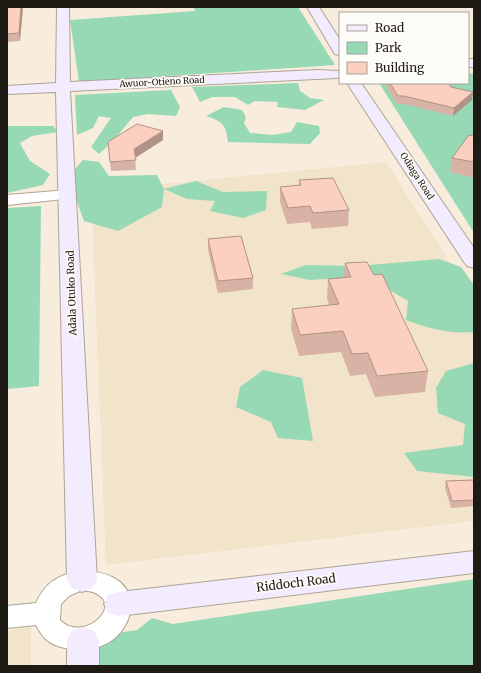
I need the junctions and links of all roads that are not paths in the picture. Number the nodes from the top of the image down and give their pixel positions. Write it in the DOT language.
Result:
graph roads {
  1 [pos="63,7"];
  2 [pos="313,7"];
  3 [pos="339,49"];
  4 [pos="338,71"];
  5 [pos="358,85"];
  6 [pos="64,87"];
  7 [pos="7,90"];
  8 [pos="68,195"];
  9 [pos="7,200"];
  10 [pos="474,262"];
  11 [pos="474,562"];
  12 [pos="82,580"];
  13 [pos="119,604"];
  14 [pos="45,613"];
  15 [pos="7,618"];
  16 [pos="83,653"];
  1 -- 6 [label="street, Adala Otuko Road"];
  2 -- 3 [label="street"];
  4 -- 6 [label="street, Awuor-Otieno Road"];
  5 -- 10 [label="street, Odiaga Road"];
  6 -- 7 [label="street, Awuor-Otieno Road"];
  6 -- 8 [label="street, Adala Otuko Road"];
  8 -- 9 [label="street"];
  8 -- 12 [label="street, Adala Otuko Road"];
  11 -- 13 [label="street, Riddoch Road"];
  12 -- 13 [label="street"];
  12 -- 14 [label="street"];
  13 -- 16 [label="street"];
  14 -- 15 [label="street"];
  14 -- 16 [label="street"];
}
